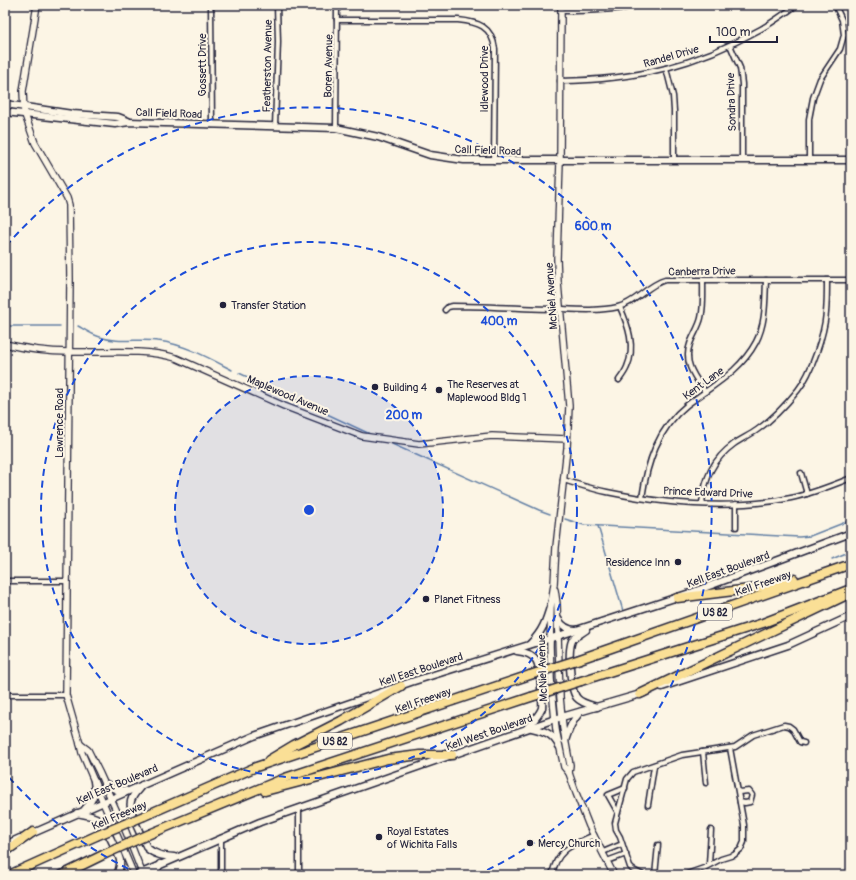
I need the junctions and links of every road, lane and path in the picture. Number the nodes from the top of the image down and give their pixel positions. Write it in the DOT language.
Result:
graph roads {
  1 [pos="37,5"];
  2 [pos="211,5"];
  3 [pos="276,5"];
  4 [pos="338,5"];
  5 [pos="643,5"];
  6 [pos="797,5"];
  7 [pos="835,5"];
  8 [pos="561,8"];
  9 [pos="338,20"];
  10 [pos="730,45"];
  11 [pos="666,68"];
  12 [pos="560,81"];
  13 [pos="5,104"];
  14 [pos="24,111"];
  15 [pos="5,112"];
  16 [pos="212,125"];
  17 [pos="275,126"];
  18 [pos="336,128"];
  19 [pos="809,159"];
  20 [pos="674,160"];
  21 [pos="742,160"];
  22 [pos="851,160"];
  23 [pos="494,161"];
  24 [pos="560,161"];
  25 [pos="703,280"];
  26 [pos="766,280"];
  27 [pos="827,280"];
  28 [pos="851,280"];
  29 [pos="620,306"];
  30 [pos="561,309"];
  31 [pos="445,310"];
  32 [pos="5,344"];
  33 [pos="70,352"];
  34 [pos="619,380"];
  35 [pos="706,392"];
  36 [pos="567,439"];
  37 [pos="801,473"];
  38 [pos="851,478"];
  39 [pos="563,480"];
  40 [pos="807,494"];
  41 [pos="642,498"];
  42 [pos="702,504"];
  43 [pos="736,504"];
  44 [pos="736,527"];
  45 [pos="851,534"];
  46 [pos="851,564"];
  47 [pos="5,581"];
  48 [pos="67,581"];
  49 [pos="554,584"];
  50 [pos="851,589"];
  51 [pos="851,593"];
  52 [pos="677,598"];
  53 [pos="551,604"];
  54 [pos="851,616"];
  55 [pos="558,619"];
  56 [pos="590,626"];
  57 [pos="579,630"];
  58 [pos="558,636"];
  59 [pos="550,639"];
  60 [pos="529,646"];
  61 [pos="514,650"];
  62 [pos="401,686"];
  63 [pos="640,694"];
  64 [pos="5,695"];
  65 [pos="66,696"];
  66 [pos="597,707"];
  67 [pos="581,711"];
  68 [pos="562,717"];
  69 [pos="555,719"];
  70 [pos="528,729"];
  71 [pos="566,741"];
  72 [pos="804,743"];
  73 [pos="80,744"];
  74 [pos="559,746"];
  75 [pos="730,748"];
  76 [pos="703,752"];
  77 [pos="452,755"];
  78 [pos="654,766"];
  79 [pos="256,768"];
  80 [pos="569,773"];
  81 [pos="94,781"];
  82 [pos="706,783"];
  83 [pos="104,784"];
  84 [pos="143,784"];
  85 [pos="625,788"];
  86 [pos="129,790"];
  87 [pos="738,792"];
  88 [pos="243,796"];
  89 [pos="111,798"];
  90 [pos="103,801"];
  91 [pos="740,802"];
  92 [pos="648,805"];
  93 [pos="299,808"];
  94 [pos="83,810"];
  95 [pos="617,812"];
  96 [pos="77,813"];
  97 [pos="711,830"];
  98 [pos="33,832"];
  99 [pos="594,835"];
  100 [pos="221,838"];
  101 [pos="622,844"];
  102 [pos="5,845"];
  103 [pos="658,845"];
  104 [pos="5,852"];
  105 [pos="603,852"];
  106 [pos="626,854"];
  107 [pos="176,857"];
  108 [pos="607,861"];
  109 [pos="160,864"];
  110 [pos="709,864"];
  111 [pos="139,874"];
  112 [pos="9,875"];
  113 [pos="62,875"];
  114 [pos="116,875"];
  115 [pos="154,875"];
  116 [pos="221,875"];
  117 [pos="299,875"];
  118 [pos="552,875"];
  119 [pos="614,875"];
  120 [pos="643,875"];
  121 [pos="655,875"];
  122 [pos="684,875"];
  1 -- 14 [label="street"];
  2 -- 16 [label="street, Gossett Drive"];
  3 -- 17 [label="street, Featherston Avenue"];
  4 -- 9 [label="street, Boren Avenue"];
  5 -- 8 [label="street"];
  6 -- 10 [label="street, Randel Drive"];
  7 -- 19 [label="street"];
  8 -- 12 [label="street, McNiel Avenue"];
  9 -- 18 [label="street, Boren Avenue"];
  9 -- 23 [label="street, Idlewood Drive"];
  10 -- 11 [label="street, Randel Drive"];
  10 -- 21 [label="street, Sondra Drive"];
  11 -- 12 [label="street, Randel Drive"];
  11 -- 20 [label="street"];
  12 -- 24 [label="street, McNiel Avenue"];
  13 -- 14 [label="main road, Call Field Road"];
  14 -- 15 [label="main road, Call Field Road"];
  14 -- 16 [label="main road, Call Field Road"];
  14 -- 33 [label="street, Lawrence Road"];
  16 -- 17 [label="main road, Call Field Road"];
  17 -- 18 [label="main road, Call Field Road"];
  18 -- 23 [label="main road, Call Field Road"];
  19 -- 21 [label="main road, Call Field Road"];
  19 -- 22 [label="main road, Call Field Road"];
  20 -- 21 [label="main road, Call Field Road"];
  20 -- 24 [label="main road, Call Field Road"];
  23 -- 24 [label="main road, Call Field Road"];
  24 -- 30 [label="street, McNiel Avenue"];
  25 -- 26 [label="street, Canberra Drive"];
  25 -- 29 [label="street, Canberra Drive"];
  25 -- 35 [label="street"];
  26 -- 27 [label="street, Canberra Drive"];
  26 -- 35 [label="street, Kent Lane"];
  27 -- 28 [label="street, Canberra Drive"];
  27 -- 42 [label="street"];
  29 -- 30 [label="street, Canberra Drive"];
  29 -- 34 [label="street"];
  30 -- 31 [label="street, Canberra Drive"];
  30 -- 36 [label="street, McNiel Avenue"];
  32 -- 33 [label="street, Maplewood Avenue"];
  33 -- 36 [label="street, Maplewood Avenue"];
  33 -- 48 [label="street, Lawrence Road"];
  35 -- 41 [label="street, Kent Lane"];
  36 -- 39 [label="street, McNiel Avenue"];
  37 -- 40 [label="street"];
  38 -- 40 [label="street, Prince Edward Drive"];
  39 -- 41 [label="street, Prince Edward Drive"];
  39 -- 49 [label="street, McNiel Avenue"];
  40 -- 43 [label="street, Prince Edward Drive"];
  41 -- 42 [label="street, Prince Edward Drive"];
  42 -- 43 [label="street, Prince Edward Drive"];
  43 -- 44 [label="street"];
  45 -- 52 [label="main road, Kell East Boulevard"];
  46 -- 52 [label="highway"];
  46 -- 79 [label="highway, Kell Freeway / US 82, bridge"];
  47 -- 48 [label="street"];
  48 -- 65 [label="street, Lawrence Road"];
  49 -- 53 [label="street, McNiel Avenue"];
  49 -- 55 [label="street, McNiel Avenue"];
  50 -- 88 [label="highway, US 82, bridge"];
  51 -- 63 [label="highway"];
  52 -- 56 [label="main road, Kell East Boulevard"];
  53 -- 59 [label="street, McNiel Avenue"];
  53 -- 60 [label="main road"];
  54 -- 63 [label="main road, Kell West Boulevard"];
  55 -- 57 [label="main road"];
  55 -- 58 [label="street, McNiel Avenue"];
  56 -- 57 [label="main road, Kell East Boulevard"];
  56 -- 66 [label="main road"];
  57 -- 58 [label="main road, Kell East Boulevard"];
  58 -- 59 [label="main road, Kell East Boulevard"];
  58 -- 68 [label="street, McNiel Avenue"];
  59 -- 60 [label="main road, Kell East Boulevard"];
  59 -- 69 [label="street, McNiel Avenue"];
  60 -- 61 [label="main road, Kell East Boulevard"];
  61 -- 62 [label="main road, Kell East Boulevard"];
  61 -- 70 [label="main road"];
  62 -- 79 [label="highway"];
  62 -- 84 [label="main road, Kell East Boulevard"];
  63 -- 66 [label="main road, Kell West Boulevard"];
  64 -- 65 [label="street"];
  65 -- 73 [label="street, Lawrence Road"];
  66 -- 67 [label="main road, Kell West Boulevard"];
  67 -- 68 [label="main road, Kell West Boulevard"];
  67 -- 71 [label="main road"];
  68 -- 69 [label="main road, Kell West Boulevard"];
  68 -- 71 [label="street, McNiel Avenue"];
  69 -- 70 [label="main road, Kell West Boulevard"];
  69 -- 74 [label="street, McNiel Avenue"];
  70 -- 74 [label="main road"];
  70 -- 77 [label="main road, Kell West Boulevard"];
  71 -- 80 [label="street, McNiel Avenue"];
  72 -- 75 [label="street"];
  73 -- 81 [label="street, Lawrence Road"];
  73 -- 83 [label="street, Lawrence Road"];
  74 -- 80 [label="street, McNiel Avenue"];
  75 -- 76 [label="street"];
  75 -- 87 [label="street"];
  76 -- 78 [label="street"];
  76 -- 82 [label="street"];
  77 -- 88 [label="highway"];
  77 -- 93 [label="main road, Kell West Boulevard"];
  78 -- 85 [label="street"];
  78 -- 92 [label="street"];
  79 -- 112 [label="highway, Kell Freeway / US 82, bridge"];
  80 -- 99 [label="street, McNiel Avenue"];
  81 -- 90 [label="street, Lawrence Road"];
  81 -- 94 [label="main road"];
  83 -- 86 [label="main road"];
  83 -- 89 [label="street, Lawrence Road"];
  84 -- 86 [label="main road, Kell East Boulevard"];
  84 -- 107 [label="main road"];
  85 -- 95 [label="street"];
  85 -- 95 [label="street"];
  86 -- 89 [label="main road, Kell East Boulevard"];
  87 -- 91 [label="street"];
  87 -- 91 [label="street"];
  88 -- 113 [label="highway, US 82, bridge"];
  89 -- 90 [label="main road, Kell East Boulevard"];
  89 -- 111 [label="street, Lawrence Road"];
  90 -- 94 [label="main road, Kell East Boulevard"];
  90 -- 111 [label="street, Lawrence Road"];
  91 -- 110 [label="street"];
  93 -- 100 [label="main road, Kell West Boulevard"];
  93 -- 117 [label="street"];
  94 -- 96 [label="main road, Kell East Boulevard"];
  95 -- 101 [label="street"];
  96 -- 98 [label="main road, Kell East Boulevard"];
  96 -- 114 [label="main road"];
  97 -- 110 [label="street"];
  98 -- 102 [label="main road, Kell East Boulevard"];
  98 -- 104 [label="highway"];
  99 -- 105 [label="street, McNiel Avenue"];
  99 -- 118 [label="street"];
  100 -- 107 [label="main road, Kell West Boulevard"];
  100 -- 116 [label="street"];
  101 -- 105 [label="street"];
  101 -- 106 [label="street"];
  103 -- 121 [label="street"];
  105 -- 108 [label="street, McNiel Avenue"];
  106 -- 108 [label="street"];
  106 -- 120 [label="street"];
  107 -- 109 [label="main road, Kell West Boulevard"];
  108 -- 119 [label="street, McNiel Avenue"];
  109 -- 111 [label="main road, Kell West Boulevard"];
  109 -- 115 [label="main road"];
  110 -- 122 [label="street"];
}
